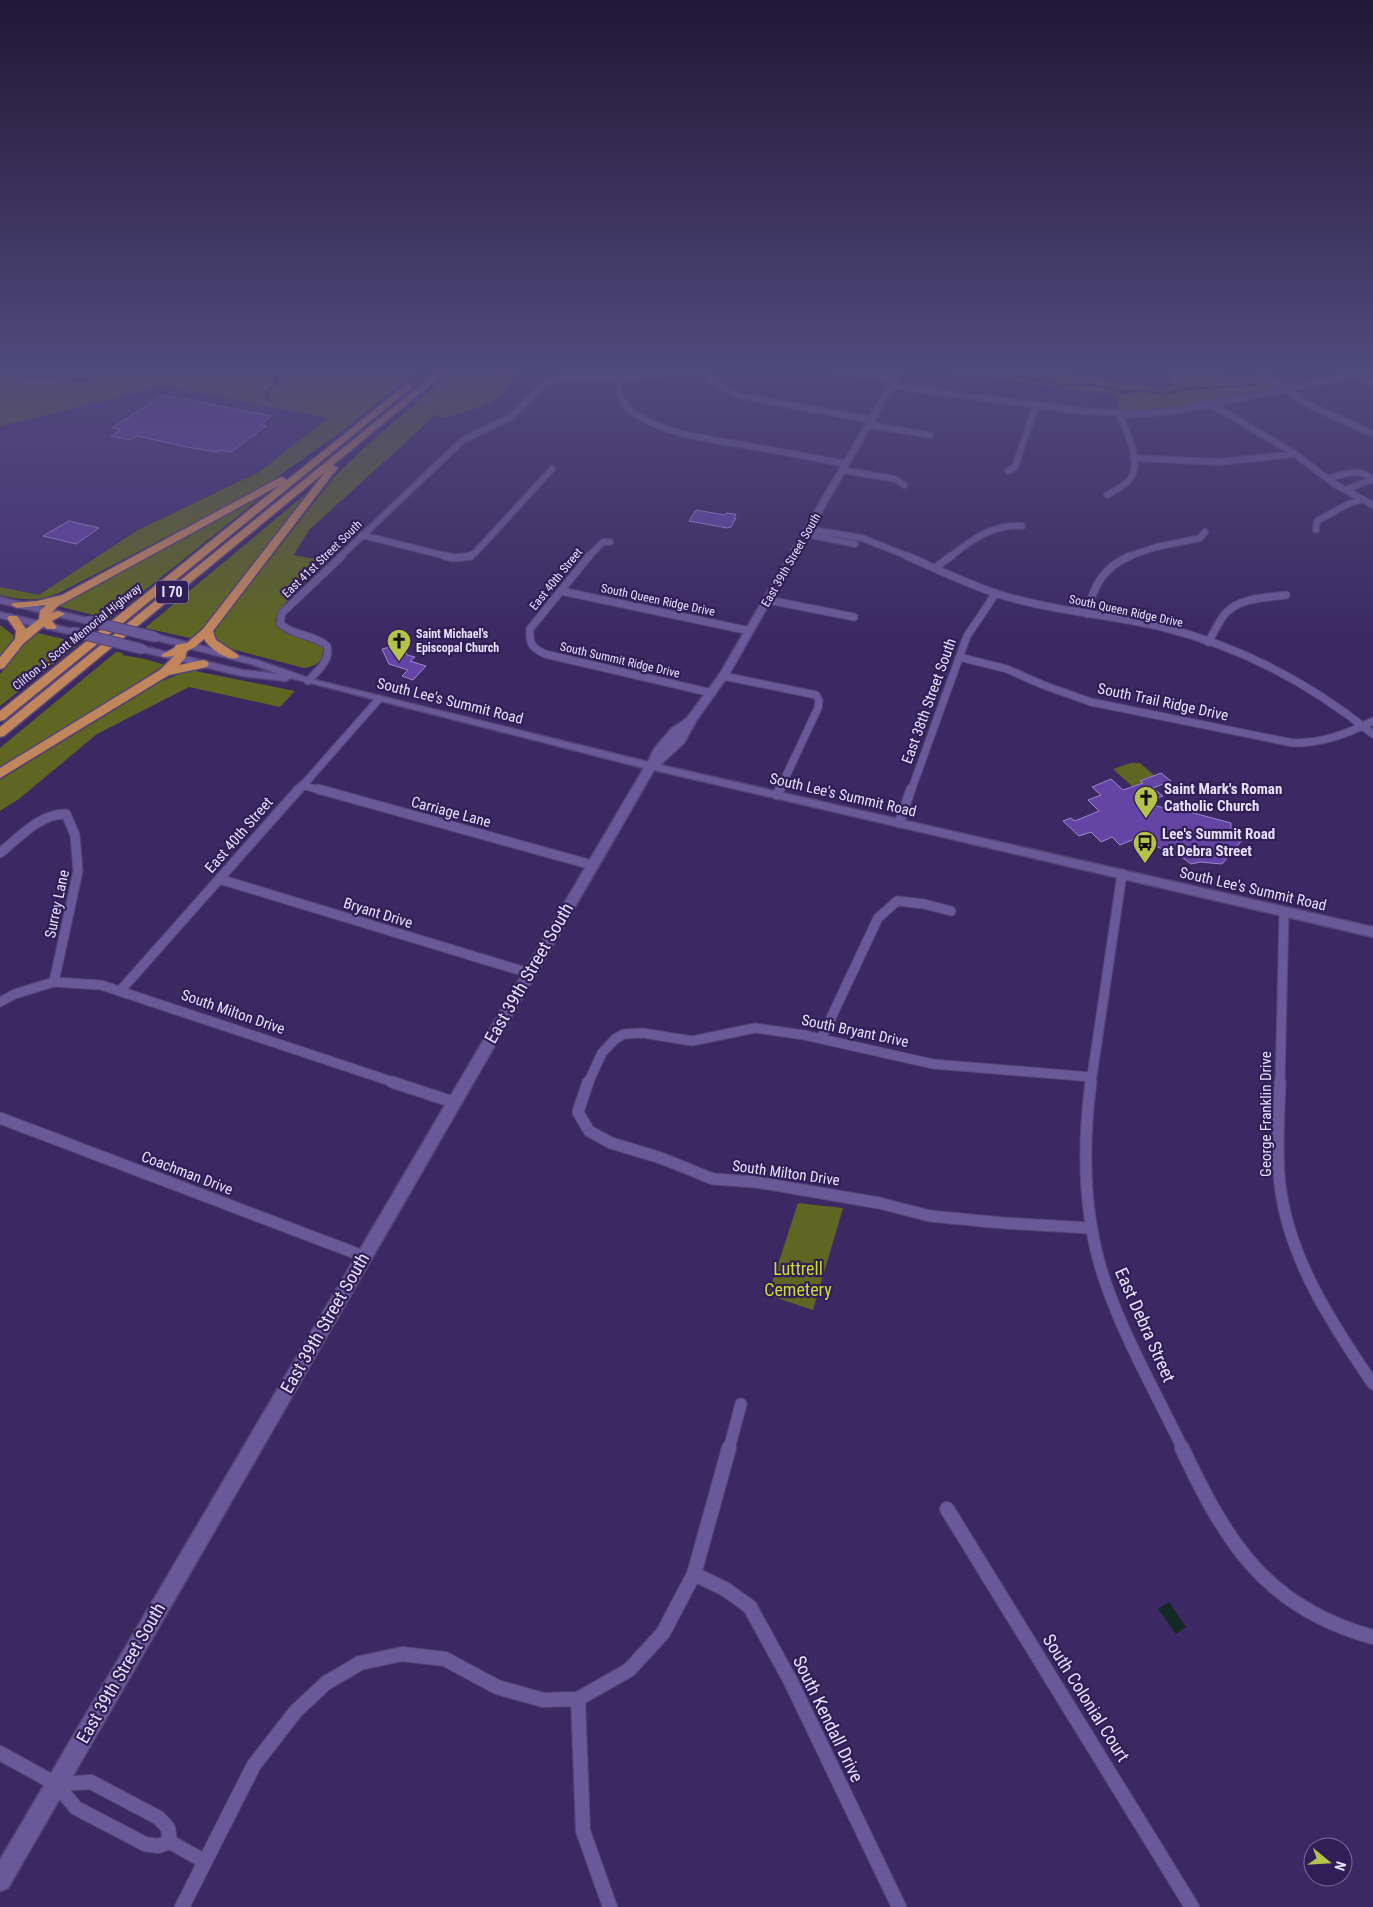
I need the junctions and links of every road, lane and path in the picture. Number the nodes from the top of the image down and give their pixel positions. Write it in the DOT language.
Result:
graph roads {
  1 [pos="1134,458"];
  2 [pos="319,459"];
  3 [pos="336,459"];
  4 [pos="340,459"];
  5 [pos="443,459"];
  6 [pos="806,459"];
  7 [pos="849,459"];
  8 [pos="1018,459"];
  9 [pos="1155,459"];
  10 [pos="1259,459"];
  11 [pos="1302,459"];
  12 [pos="310,466"];
  13 [pos="844,467"];
  14 [pos="552,469"];
  15 [pos="1008,471"];
  16 [pos="1328,478"];
  17 [pos="904,484"];
  18 [pos="1345,490"];
  19 [pos="1107,495"];
  20 [pos="1361,500"];
  21 [pos="1373,505"];
  22 [pos="1022,526"];
  23 [pos="1316,530"];
  24 [pos="807,531"];
  25 [pos="1206,532"];
  26 [pos="362,536"];
  27 [pos="610,542"];
  28 [pos="935,568"];
  29 [pos="561,591"];
  30 [pos="996,593"];
  31 [pos="1286,595"];
  32 [pos="68,596"];
  33 [pos="0,600"];
  34 [pos="768,600"];
  35 [pos="17,604"];
  36 [pos="0,614"];
  37 [pos="59,614"];
  38 [pos="1087,614"];
  39 [pos="854,617"];
  40 [pos="13,618"];
  41 [pos="45,620"];
  42 [pos="207,631"];
  43 [pos="750,631"];
  44 [pos="21,639"];
  45 [pos="529,639"];
  46 [pos="1208,642"];
  47 [pos="183,649"];
  48 [pos="167,655"];
  49 [pos="233,656"];
  50 [pos="959,657"];
  51 [pos="203,664"];
  52 [pos="0,665"];
  53 [pos="164,673"];
  54 [pos="723,676"];
  55 [pos="308,681"];
  56 [pos="712,693"];
  57 [pos="379,699"];
  58 [pos="0,717"];
  59 [pos="1373,721"];
  60 [pos="1364,726"];
  61 [pos="0,732"];
  62 [pos="1373,734"];
  63 [pos="651,766"];
  64 [pos="0,774"];
  65 [pos="302,785"];
  66 [pos="777,795"];
  67 [pos="900,823"];
  68 [pos="0,853"];
  69 [pos="592,865"];
  70 [pos="1122,874"];
  71 [pos="219,879"];
  72 [pos="951,911"];
  73 [pos="1284,912"];
  74 [pos="1373,932"];
  75 [pos="529,973"];
  76 [pos="54,982"];
  77 [pos="121,990"];
  78 [pos="0,1002"];
  79 [pos="822,1037"];
  80 [pos="614,1039"];
  81 [pos="1092,1077"];
  82 [pos="453,1102"];
  83 [pos="0,1118"];
  84 [pos="1090,1228"];
  85 [pos="364,1256"];
  86 [pos="1373,1384"];
  87 [pos="741,1404"];
  88 [pos="947,1509"];
  89 [pos="694,1574"];
  90 [pos="1373,1637"];
  91 [pos="578,1698"];
  92 [pos="0,1753"];
  93 [pos="56,1784"];
  94 [pos="170,1842"];
  95 [pos="204,1861"];
  96 [pos="0,1880"];
  97 [pos="182,1907"];
  98 [pos="610,1907"];
  99 [pos="899,1907"];
  100 [pos="1192,1907"];
  1 -- 19 [label="street"];
  2 -- 12 [label="highway, Clifton J. Scott Memorial Highway / I 70"];
  3 -- 61 [label="highway, Clifton J. Scott Memorial Highway / I 70"];
  4 -- 42 [label="highway"];
  5 -- 26 [label="street, East 41st Street South"];
  6 -- 13 [label="street"];
  7 -- 13 [label="main road, East 39th Street South"];
  8 -- 15 [label="street"];
  9 -- 10 [label="street"];
  11 -- 16 [label="street"];
  12 -- 32 [label="highway"];
  12 -- 58 [label="highway, Clifton J. Scott Memorial Highway / I 70"];
  13 -- 17 [label="street"];
  13 -- 24 [label="main road, East 39th Street South"];
  14 -- 26 [label="street"];
  16 -- 18 [label="street"];
  16 -- 18 [label="street"];
  18 -- 20 [label="street"];
  20 -- 21 [label="street"];
  20 -- 23 [label="street"];
  22 -- 28 [label="street"];
  24 -- 28 [label="street, South Queen Ridge Drive"];
  24 -- 34 [label="main road, East 39th Street South"];
  25 -- 38 [label="street"];
  26 -- 55 [label="street, East 41st Street South"];
  27 -- 29 [label="street, East 40th Street"];
  28 -- 30 [label="street, South Queen Ridge Drive"];
  29 -- 43 [label="street, South Queen Ridge Drive"];
  29 -- 45 [label="street, East 40th Street"];
  30 -- 38 [label="street, South Queen Ridge Drive"];
  30 -- 50 [label="street, East 38th Street South"];
  31 -- 46 [label="street"];
  32 -- 35 [label="highway"];
  32 -- 41 [label="highway"];
  33 -- 35 [label="main road"];
  34 -- 39 [label="street"];
  34 -- 43 [label="main road, East 39th Street South"];
  35 -- 41 [label="main road"];
  36 -- 40 [label="main road"];
  37 -- 41 [label="highway"];
  37 -- 47 [label="main road, South Lee's Summit Road, bridge"];
  38 -- 46 [label="street, South Queen Ridge Drive"];
  40 -- 41 [label="main road"];
  40 -- 44 [label="highway"];
  41 -- 44 [label="highway"];
  41 -- 48 [label="main road, bridge"];
  42 -- 47 [label="highway"];
  42 -- 49 [label="highway"];
  43 -- 54 [label="main road, East 39th Street South"];
  44 -- 52 [label="highway"];
  45 -- 56 [label="street, South Summit Ridge Drive"];
  46 -- 60 [label="street, South Queen Ridge Drive"];
  47 -- 48 [label="highway"];
  47 -- 49 [label="main road, South Lee's Summit Road"];
  47 -- 51 [label="main road, South Lee's Summit Road"];
  47 -- 53 [label="highway"];
  49 -- 55 [label="main road, South Lee's Summit Road"];
  50 -- 60 [label="street, South Trail Ridge Drive"];
  50 -- 67 [label="street, East 38th Street South"];
  51 -- 53 [label="highway"];
  51 -- 55 [label="main road, South Lee's Summit Road"];
  53 -- 64 [label="highway"];
  54 -- 56 [label="main road, East 39th Street South"];
  54 -- 66 [label="street"];
  55 -- 57 [label="main road, South Lee's Summit Road"];
  56 -- 63 [label="main road, East 39th Street South"];
  57 -- 63 [label="main road, South Lee's Summit Road"];
  57 -- 65 [label="street, East 40th Street"];
  59 -- 60 [label="street, South Trail Ridge Drive"];
  60 -- 62 [label="street, South Queen Ridge Drive"];
  63 -- 66 [label="main road, South Lee's Summit Road"];
  63 -- 69 [label="main road, East 39th Street South"];
  65 -- 69 [label="street, Carriage Lane"];
  65 -- 71 [label="street, East 40th Street"];
  66 -- 67 [label="main road, South Lee's Summit Road"];
  67 -- 70 [label="main road, South Lee's Summit Road"];
  68 -- 76 [label="street, Surrey Lane"];
  69 -- 75 [label="main road, East 39th Street South"];
  70 -- 73 [label="main road, South Lee's Summit Road"];
  70 -- 81 [label="street, East Debra Street"];
  71 -- 75 [label="street, Bryant Drive"];
  71 -- 77 [label="street, East 40th Street"];
  72 -- 79 [label="street"];
  73 -- 74 [label="main road, South Lee's Summit Road"];
  73 -- 86 [label="street, George Franklin Drive"];
  75 -- 82 [label="main road, East 39th Street South"];
  76 -- 77 [label="street, South Milton Drive"];
  76 -- 78 [label="street, South Milton Drive"];
  77 -- 82 [label="street, South Milton Drive"];
  79 -- 80 [label="street, South Bryant Drive"];
  79 -- 81 [label="street, South Bryant Drive"];
  80 -- 84 [label="street, South Milton Drive"];
  81 -- 84 [label="street, East Debra Street"];
  82 -- 85 [label="main road, East 39th Street South"];
  83 -- 85 [label="street, Coachman Drive"];
  84 -- 90 [label="street, East Debra Street"];
  85 -- 93 [label="main road, East 39th Street South"];
  87 -- 89 [label="street"];
  88 -- 100 [label="street, South Colonial Court"];
  89 -- 91 [label="street"];
  89 -- 99 [label="street, South Kendall Drive"];
  91 -- 95 [label="street"];
  91 -- 98 [label="street"];
  92 -- 93 [label="street"];
  93 -- 94 [label="street"];
  93 -- 94 [label="street"];
  93 -- 96 [label="main road, East 39th Street South"];
  94 -- 95 [label="street"];
  95 -- 97 [label="street"];
}
